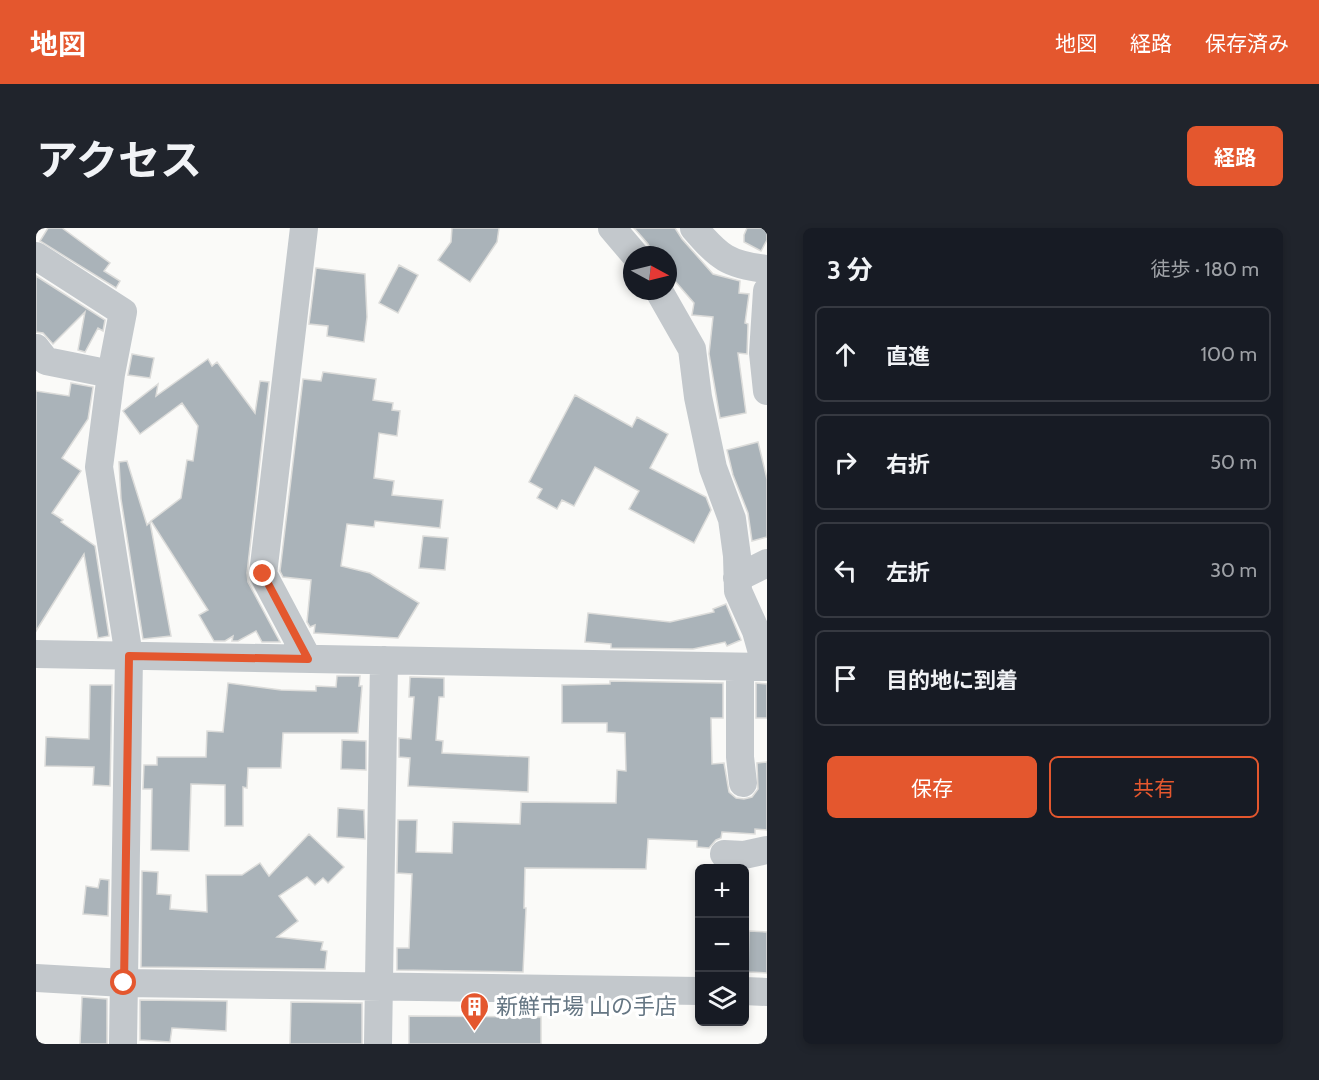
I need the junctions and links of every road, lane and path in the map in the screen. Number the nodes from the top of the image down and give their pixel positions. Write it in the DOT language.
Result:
graph roads {
  1 [pos="304,228"];
  2 [pos="612,228"];
  3 [pos="694,228"];
  4 [pos="627,246"];
  5 [pos="36,256"];
  6 [pos="767,269"];
  7 [pos="767,291"];
  8 [pos="664,300"];
  9 [pos="36,348"];
  10 [pos="111,374"];
  11 [pos="767,391"];
  12 [pos="767,563"];
  13 [pos="737,578"];
  14 [pos="36,654"];
  15 [pos="129,656"];
  16 [pos="308,659"];
  17 [pos="384,660"];
  18 [pos="758,667"];
  19 [pos="743,783"];
  20 [pos="767,850"];
  21 [pos="724,854"];
  22 [pos="36,978"];
  23 [pos="124,983"];
  24 [pos="379,988"];
  25 [pos="695,991"];
  26 [pos="749,991"];
  27 [pos="767,992"];
  28 [pos="123,1044"];
  29 [pos="378,1044"];
  1 -- 16 [label="street"];
  2 -- 4 [label="street"];
  3 -- 6 [label="street"];
  5 -- 10 [label="street"];
  7 -- 11 [label="street"];
  8 -- 13 [label="street"];
  9 -- 10 [label="street"];
  10 -- 15 [label="street"];
  12 -- 13 [label="street"];
  13 -- 18 [label="street"];
  14 -- 15 [label="street"];
  15 -- 16 [label="street"];
  15 -- 23 [label="street"];
  16 -- 17 [label="street"];
  17 -- 18 [label="street"];
  17 -- 24 [label="street"];
  18 -- 19 [label="street"];
  20 -- 21 [label="street"];
  22 -- 23 [label="street"];
  23 -- 24 [label="street"];
  23 -- 28 [label="street"];
  24 -- 25 [label="street"];
  24 -- 29 [label="street"];
  26 -- 27 [label="street"];
}
